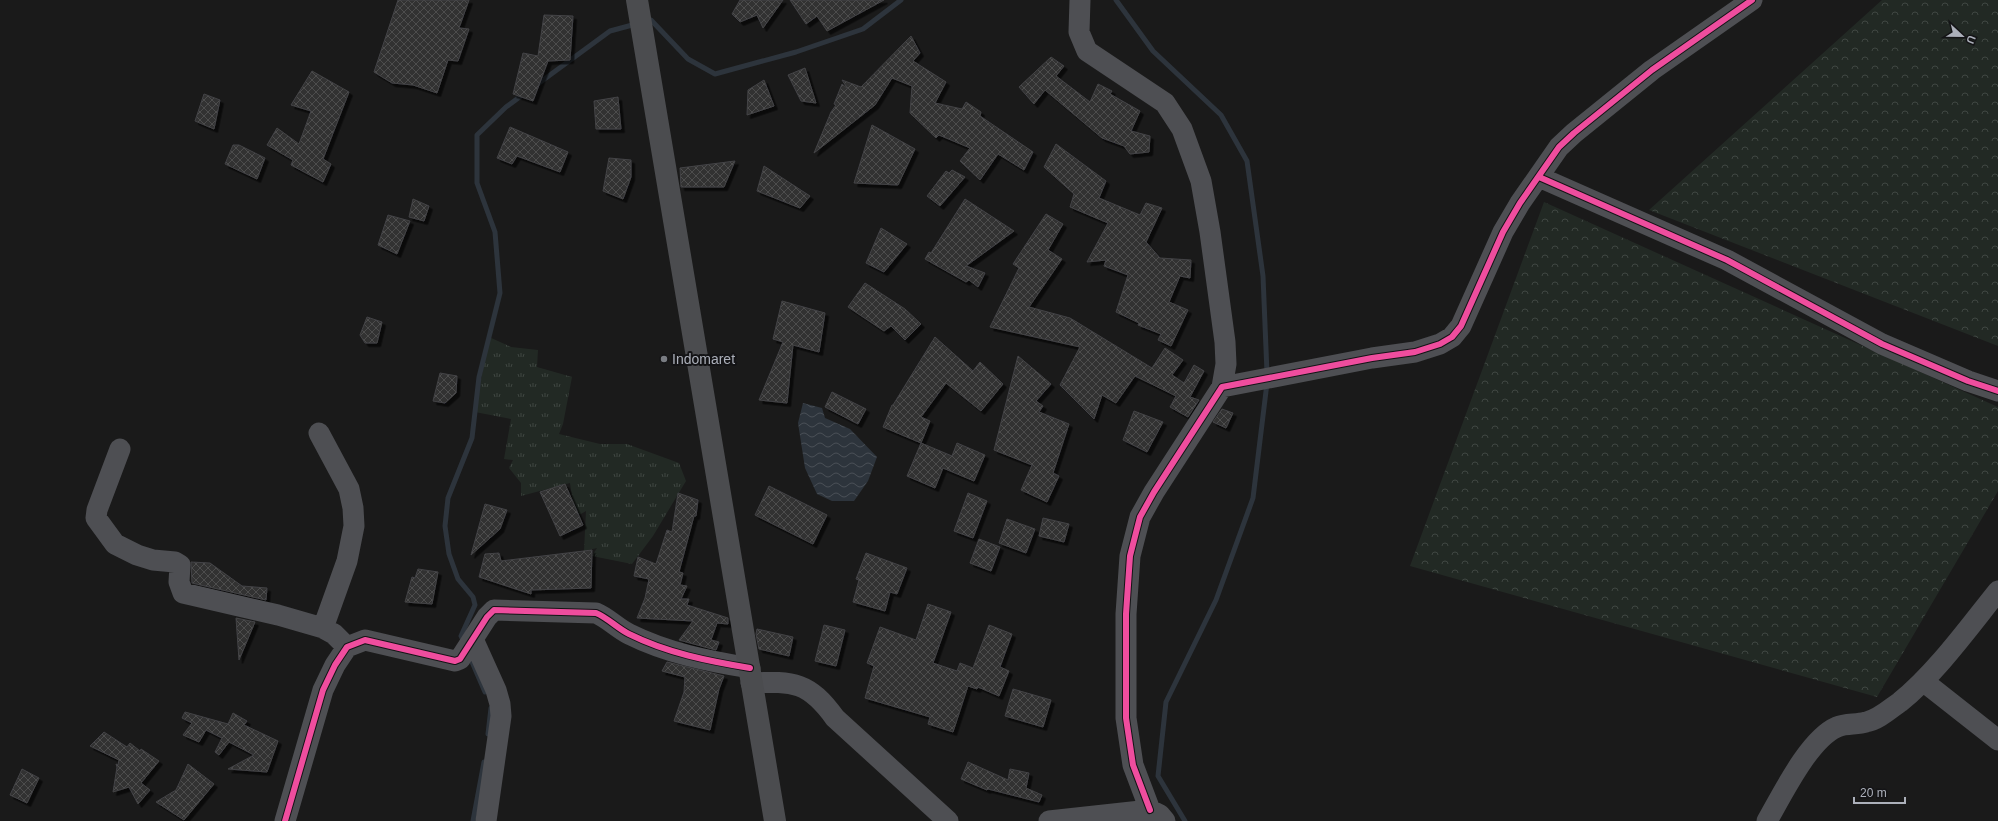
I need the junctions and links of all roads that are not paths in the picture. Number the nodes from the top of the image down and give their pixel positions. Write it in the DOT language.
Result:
graph roads {
  1 [pos="1080,0"];
  2 [pos="1752,0"];
  3 [pos="638,1"];
  4 [pos="1539,177"];
  5 [pos="1222,387"];
  6 [pos="1998,391"];
  7 [pos="319,433"];
  8 [pos="120,449"];
  9 [pos="1998,590"];
  10 [pos="323,628"];
  11 [pos="347,647"];
  12 [pos="468,647"];
  13 [pos="751,676"];
  14 [pos="1923,681"];
  15 [pos="1998,740"];
  16 [pos="1157,815"];
  17 [pos="285,821"];
  18 [pos="486,821"];
  19 [pos="775,821"];
  20 [pos="948,821"];
  21 [pos="1049,821"];
  22 [pos="1767,821"];
  1 -- 5 [label="street"];
  2 -- 4 [label="street"];
  3 -- 13 [label="main road"];
  4 -- 5 [label="street"];
  4 -- 6 [label="street"];
  5 -- 16 [label="street"];
  7 -- 10 [label="street"];
  8 -- 10 [label="street"];
  9 -- 14 [label="street"];
  10 -- 11 [label="street"];
  11 -- 12 [label="street"];
  11 -- 17 [label="street"];
  12 -- 13 [label="street"];
  12 -- 18 [label="street"];
  13 -- 19 [label="main road"];
  13 -- 20 [label="street"];
  14 -- 15 [label="street"];
  14 -- 22 [label="street"];
  16 -- 21 [label="street"];
}
